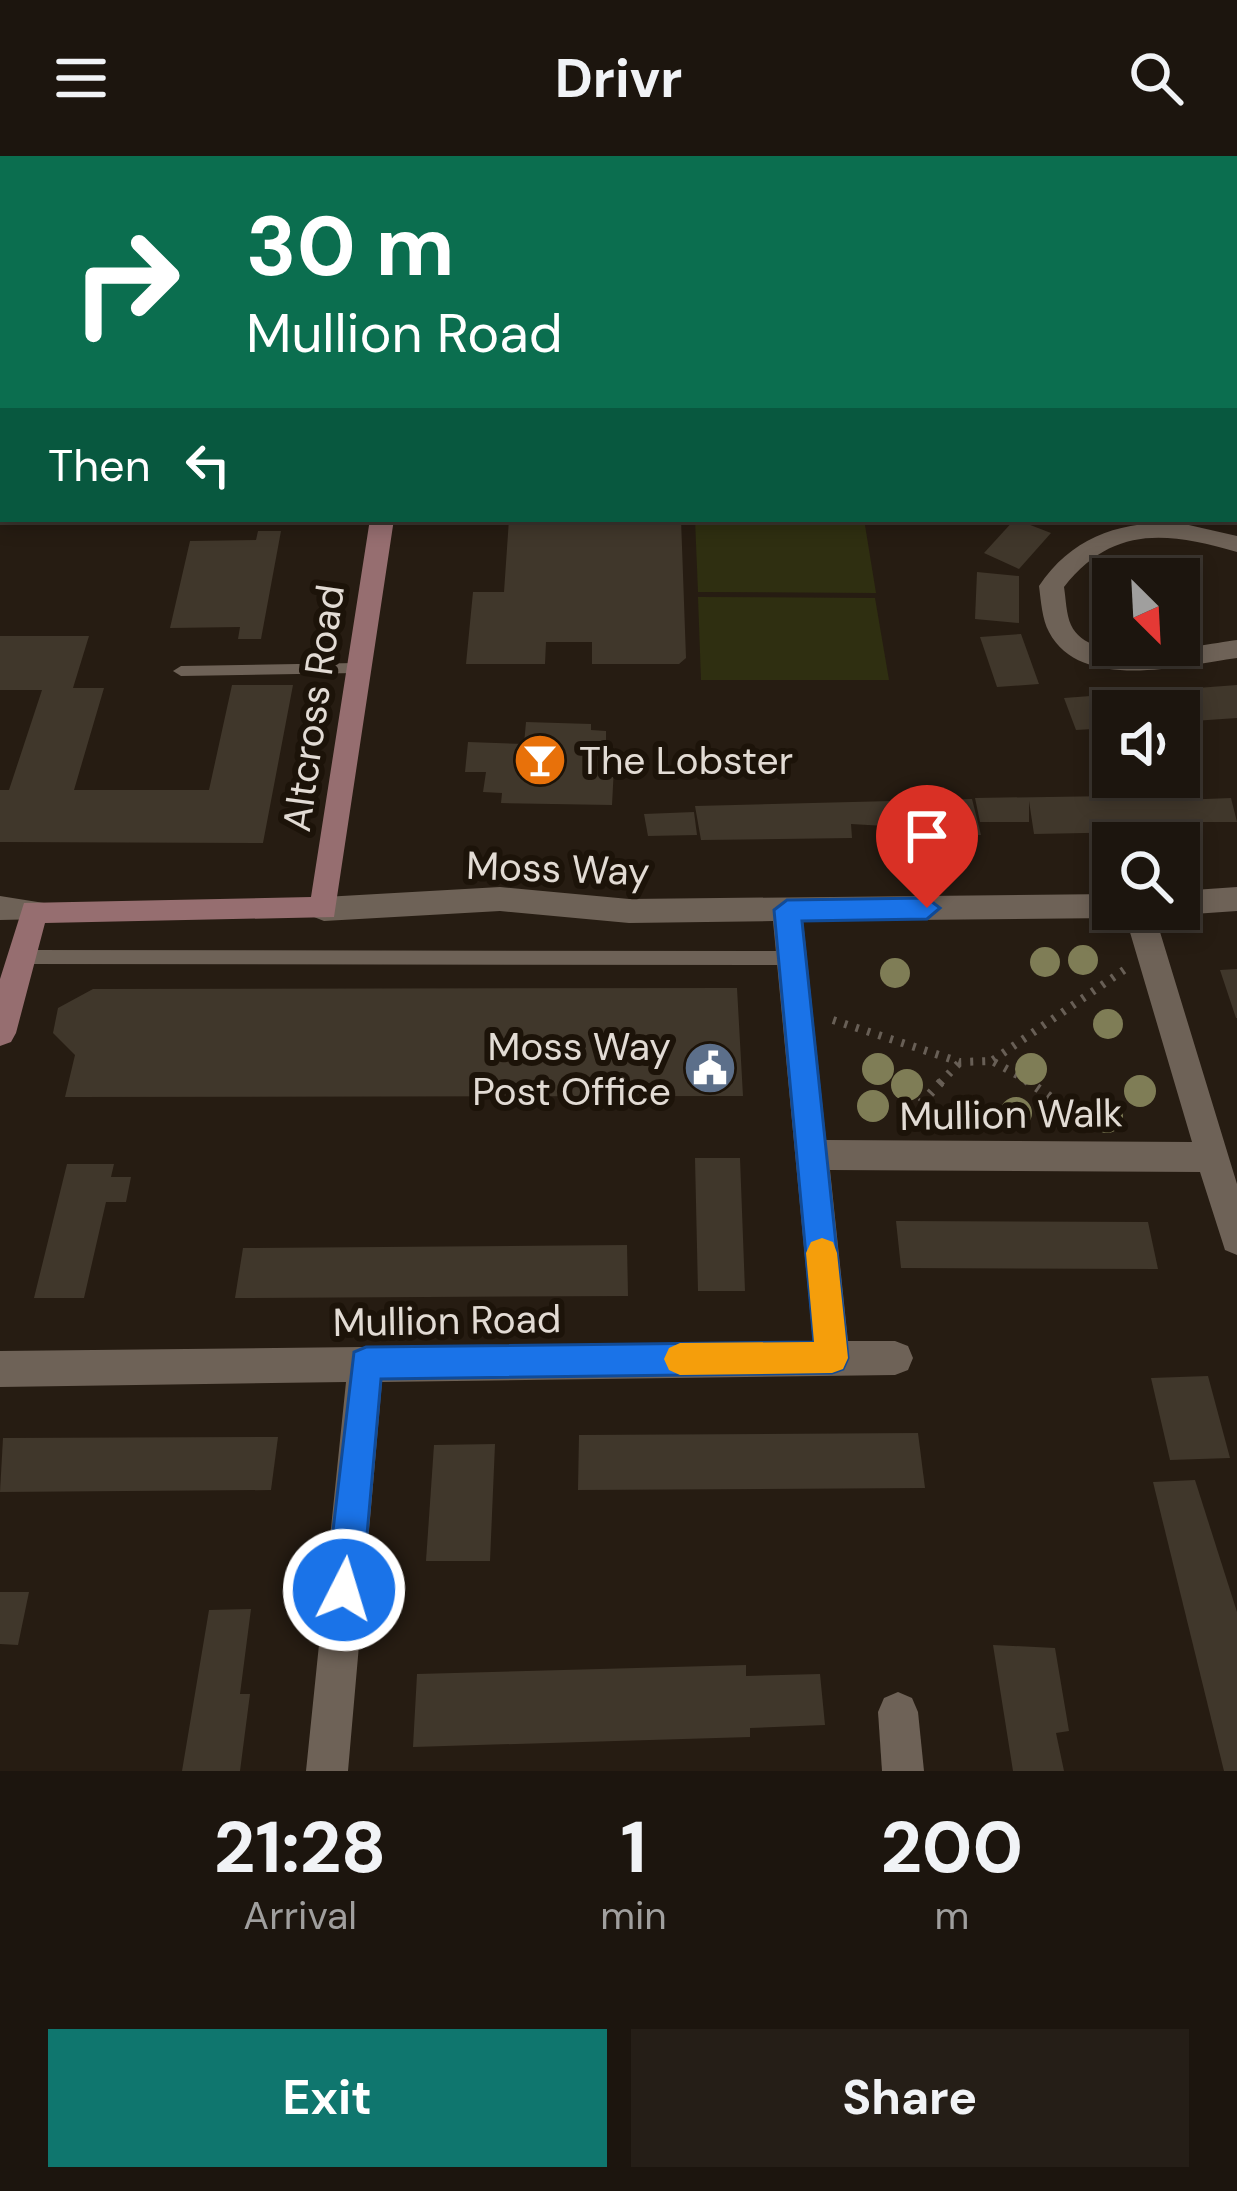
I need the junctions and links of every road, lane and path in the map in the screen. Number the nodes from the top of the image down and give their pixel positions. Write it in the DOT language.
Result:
graph roads {
  1 [pos="159,156"];
  2 [pos="394,156"];
  3 [pos="381,522"];
  4 [pos="1237,544"];
  5 [pos="1237,649"];
  6 [pos="356,668"];
  7 [pos="181,671"];
  8 [pos="1237,899"];
  9 [pos="1200,902"];
  10 [pos="1092,906"];
  11 [pos="0,908"];
  12 [pos="324,909"];
  13 [pos="34,910"];
  14 [pos="787,910"];
  15 [pos="1144,930"];
  16 [pos="1150,952"];
  17 [pos="23,957"];
  18 [pos="794,958"];
  19 [pos="800,1010"];
  20 [pos="0,1033"];
  21 [pos="992,1061"];
  22 [pos="960,1062"];
  23 [pos="1124,1154"];
  24 [pos="813,1155"];
  25 [pos="870,1157"];
  26 [pos="1210,1157"];
  27 [pos="1237,1239"];
  28 [pos="832,1358"];
  29 [pos="895,1358"];
  30 [pos="366,1363"];
  31 [pos="0,1369"];
  32 [pos="898,1712"];
  33 [pos="327,1771"];
  34 [pos="903,1771"];
  1 -- 2 [label="street"];
  3 -- 6 [label="street, Altcross Road"];
  4 -- 5 [label="street"];
  6 -- 7 [label="lane"];
  6 -- 12 [label="street, Altcross Road"];
  8 -- 9 [label="street"];
  10 -- 14 [label="street, Moss Way"];
  11 -- 13 [label="street, Moss Way"];
  12 -- 13 [label="street, Moss Way"];
  12 -- 14 [label="street, Moss Way"];
  13 -- 17 [label="street"];
  14 -- 18 [label="street"];
  15 -- 16 [label="street"];
  16 -- 21 [label="path"];
  16 -- 26 [label="street"];
  17 -- 18 [label="lane"];
  17 -- 20 [label="street"];
  18 -- 19 [label="street"];
  19 -- 22 [label="path"];
  19 -- 24 [label="street"];
  21 -- 22 [label="path"];
  21 -- 23 [label="path"];
  22 -- 25 [label="path"];
  23 -- 25 [label="street, Mullion Walk"];
  23 -- 26 [label="street, Mullion Walk"];
  24 -- 25 [label="street, Mullion Walk"];
  24 -- 28 [label="street"];
  26 -- 27 [label="street"];
  28 -- 29 [label="street, Mullion Road"];
  28 -- 30 [label="street, Mullion Road"];
  30 -- 31 [label="street, Mullion Road"];
  30 -- 33 [label="street"];
  32 -- 34 [label="street"];
}
